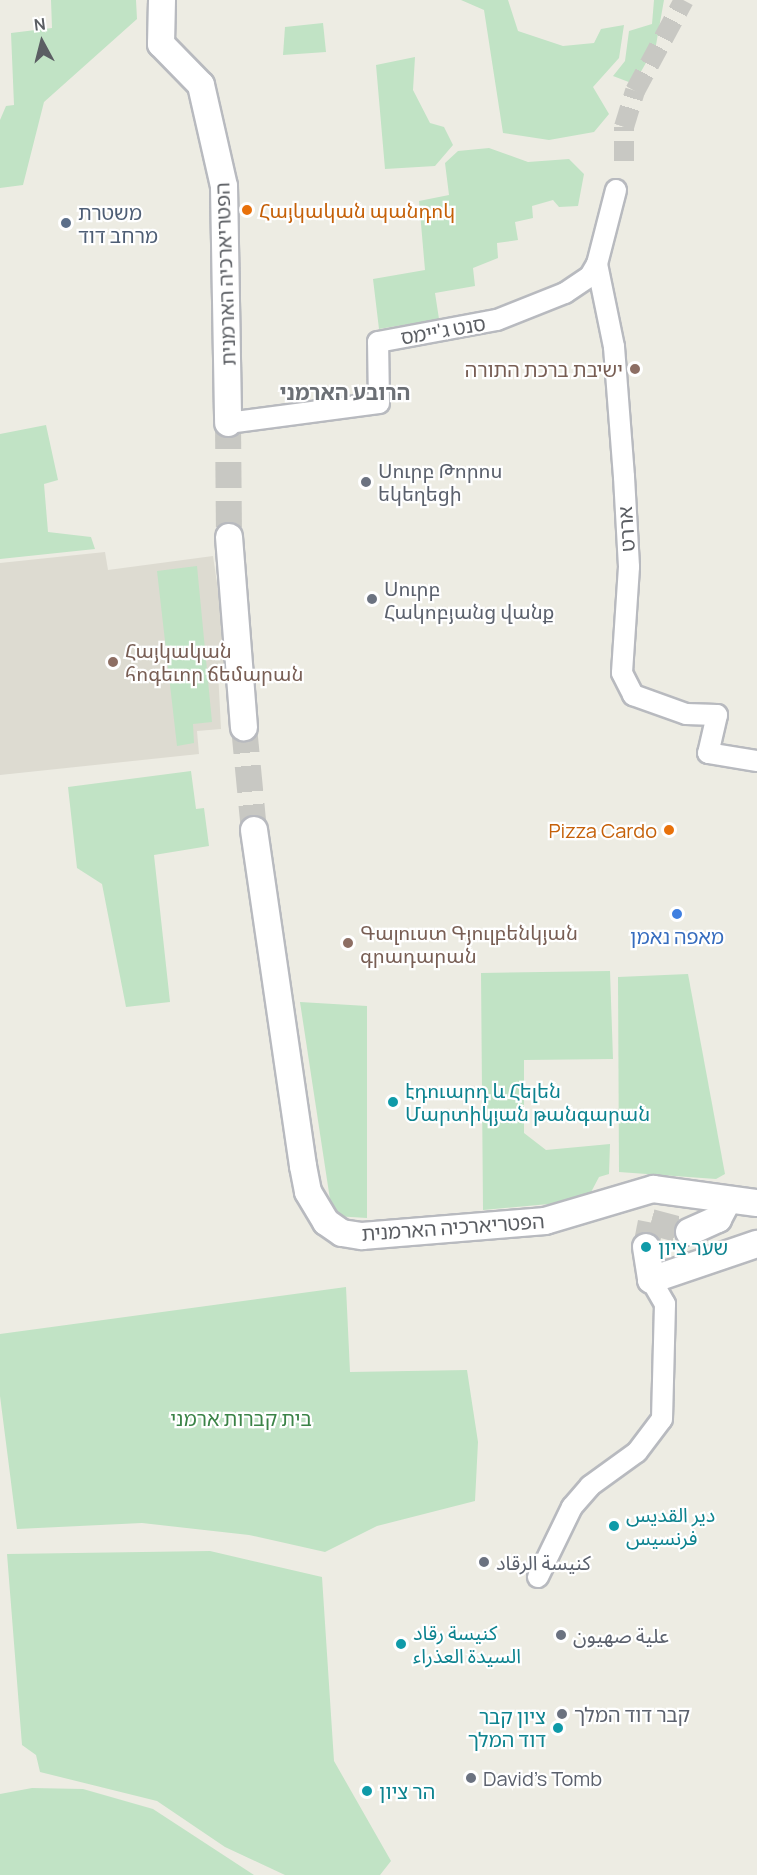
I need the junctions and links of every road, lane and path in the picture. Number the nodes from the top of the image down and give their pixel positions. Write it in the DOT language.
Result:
graph roads {
  1 [pos="162,0"];
  2 [pos="616,190"];
  3 [pos="597,264"];
  4 [pos="228,423"];
  5 [pos="230,537"];
  6 [pos="244,728"];
  7 [pos="757,761"];
  8 [pos="254,830"];
  9 [pos="728,1200"];
  10 [pos="757,1203"];
  11 [pos="690,1232"];
  12 [pos="757,1244"];
  13 [pos="646,1247"];
  14 [pos="651,1280"];
  15 [pos="538,1577"];
  1 -- 4 [label="street, הפטריארכיה הארמנית"];
  2 -- 3 [label="street, אררט"];
  3 -- 4 [label="street, סנט ג'יימס"];
  3 -- 7 [label="street, אררט"];
  5 -- 6 [label="street"];
  8 -- 9 [label="street, הפטריארכיה הארמנית"];
  9 -- 10 [label="street"];
  9 -- 11 [label="street"];
  12 -- 14 [label="street"];
  13 -- 14 [label="street"];
  14 -- 15 [label="street"];
}
